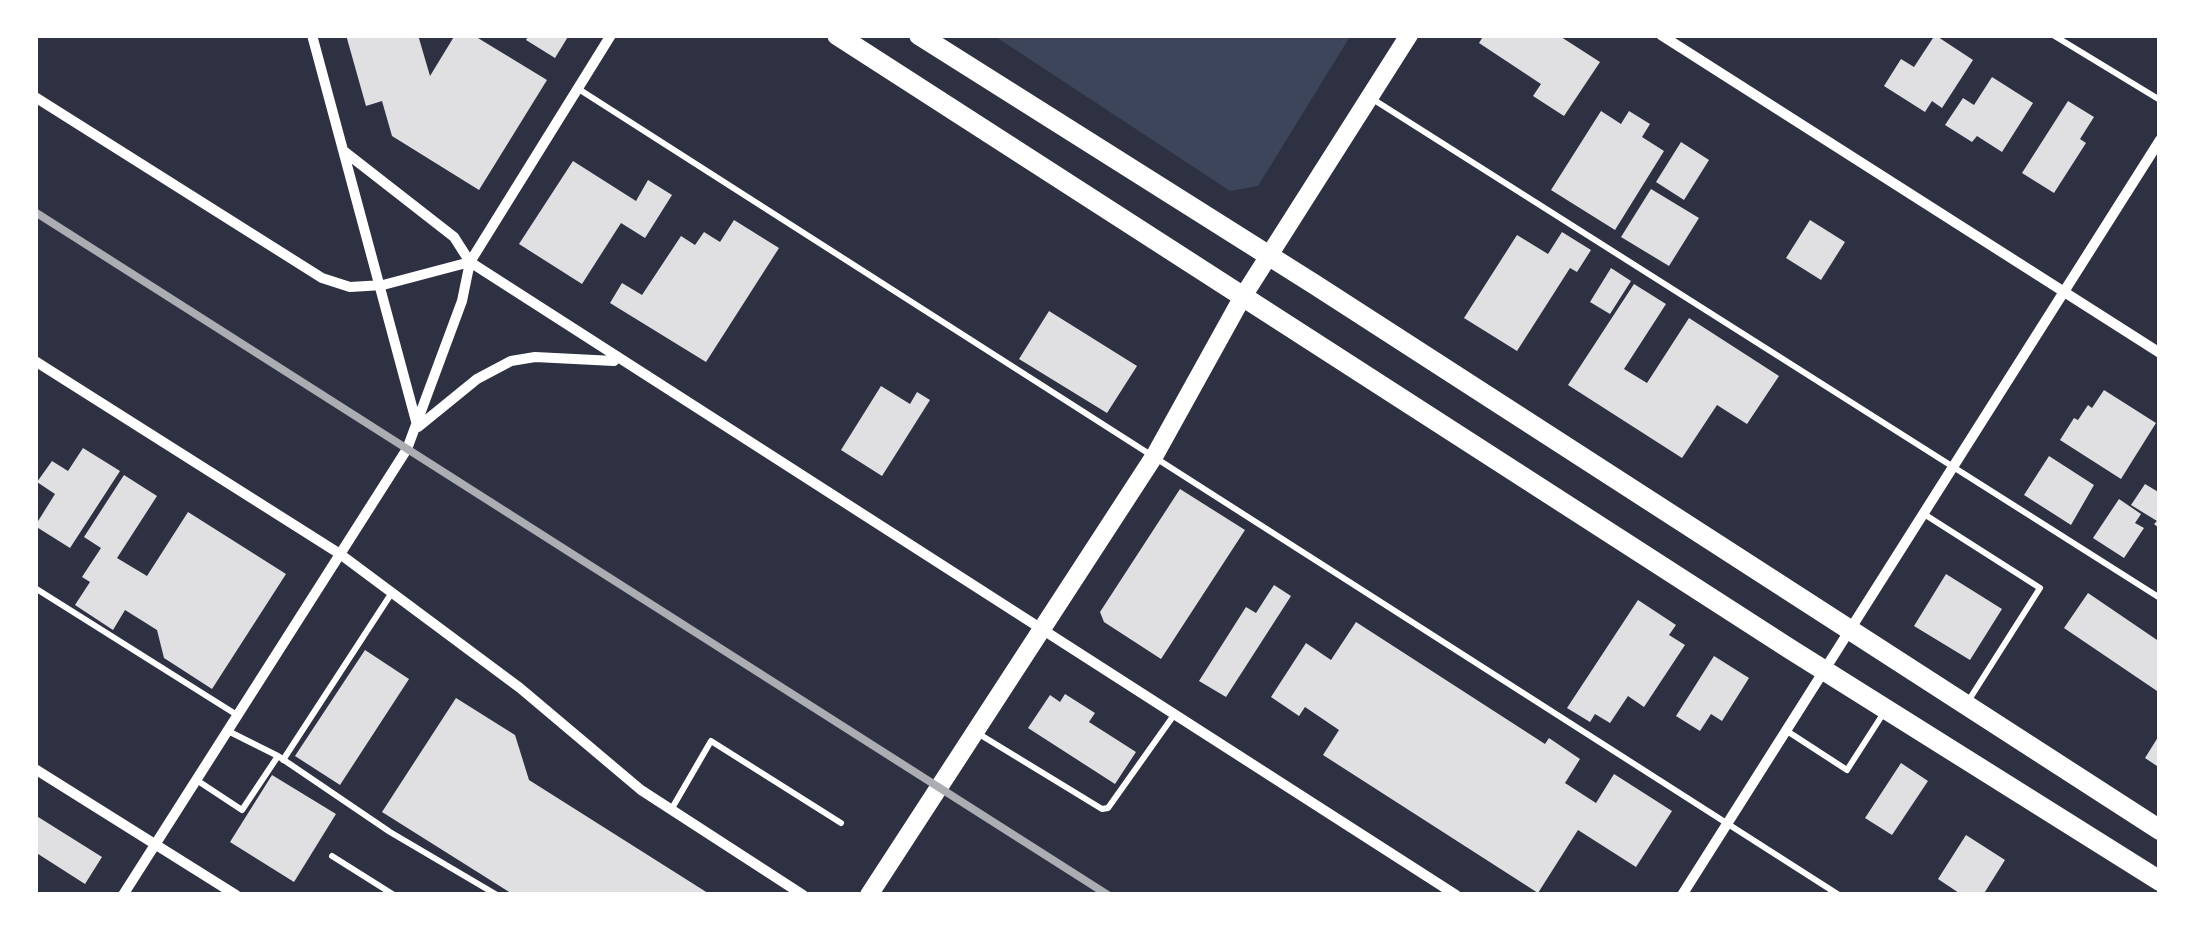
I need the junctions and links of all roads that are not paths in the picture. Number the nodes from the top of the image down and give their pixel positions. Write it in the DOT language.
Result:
graph roads {
  1 [pos="312,35"];
  2 [pos="610,35"];
  3 [pos="837,35"];
  4 [pos="920,35"];
  5 [pos="1409,35"];
  6 [pos="1662,35"];
  7 [pos="2053,35"];
  8 [pos="577,88"];
  9 [pos="35,97"];
  10 [pos="1370,97"];
  11 [pos="2160,100"];
  12 [pos="2160,140"];
  13 [pos="345,152"];
  14 [pos="1269,256"];
  15 [pos="470,262"];
  16 [pos="382,285"];
  17 [pos="2062,291"];
  18 [pos="1242,298"];
  19 [pos="2160,353"];
  20 [pos="35,361"];
  21 [pos="619,362"];
  22 [pos="418,428"];
  23 [pos="1155,454"];
  24 [pos="1953,468"];
  25 [pos="1924,514"];
  26 [pos="340,554"];
  27 [pos="35,588"];
  28 [pos="392,592"];
  29 [pos="2160,598"];
  30 [pos="1042,626"];
  31 [pos="1851,629"];
  32 [pos="1826,671"];
  33 [pos="1966,704"];
  34 [pos="1886,708"];
  35 [pos="1174,715"];
  36 [pos="240,716"];
  37 [pos="975,731"];
  38 [pos="1787,731"];
  39 [pos="230,732"];
  40 [pos="280,758"];
  41 [pos="35,769"];
  42 [pos="198,781"];
  43 [pos="670,810"];
  44 [pos="841,823"];
  45 [pos="1727,824"];
  46 [pos="2160,830"];
  47 [pos="156,844"];
  48 [pos="332,856"];
  49 [pos="2160,880"];
  50 [pos="124,895"];
  51 [pos="236,895"];
  52 [pos="394,895"];
  53 [pos="497,895"];
  54 [pos="803,895"];
  55 [pos="869,895"];
  56 [pos="1456,895"];
  57 [pos="1682,895"];
  58 [pos="1839,895"];
  1 -- 13 [label="street"];
  2 -- 8 [label="street"];
  3 -- 18 [label="main road"];
  4 -- 14 [label="main road"];
  5 -- 10 [label="main road"];
  6 -- 17 [label="street"];
  7 -- 11 [label="lane"];
  8 -- 15 [label="street"];
  8 -- 23 [label="lane"];
  9 -- 16 [label="street"];
  10 -- 14 [label="main road"];
  10 -- 24 [label="lane"];
  12 -- 17 [label="street"];
  13 -- 15 [label="street"];
  13 -- 16 [label="street"];
  14 -- 18 [label="main road"];
  14 -- 31 [label="main road"];
  15 -- 16 [label="street"];
  15 -- 21 [label="street"];
  15 -- 22 [label="street"];
  16 -- 22 [label="street"];
  17 -- 19 [label="street"];
  17 -- 24 [label="street"];
  18 -- 23 [label="main road"];
  18 -- 32 [label="main road"];
  20 -- 26 [label="street"];
  21 -- 22 [label="street"];
  21 -- 30 [label="street"];
  22 -- 26 [label="street"];
  23 -- 30 [label="main road"];
  23 -- 45 [label="lane"];
  24 -- 25 [label="street"];
  24 -- 29 [label="lane"];
  25 -- 31 [label="street"];
  25 -- 33 [label="lane"];
  26 -- 28 [label="street"];
  26 -- 36 [label="street"];
  27 -- 36 [label="lane"];
  28 -- 40 [label="lane"];
  28 -- 43 [label="street"];
  30 -- 35 [label="street"];
  30 -- 37 [label="main road"];
  31 -- 32 [label="street"];
  31 -- 33 [label="main road"];
  32 -- 34 [label="main road"];
  32 -- 38 [label="street"];
  33 -- 46 [label="main road"];
  34 -- 38 [label="lane"];
  34 -- 49 [label="main road"];
  35 -- 37 [label="lane"];
  35 -- 56 [label="street"];
  36 -- 39 [label="street"];
  37 -- 55 [label="main road"];
  38 -- 45 [label="street"];
  39 -- 40 [label="lane"];
  39 -- 42 [label="street"];
  40 -- 42 [label="lane"];
  40 -- 53 [label="lane"];
  41 -- 47 [label="street"];
  42 -- 47 [label="street"];
  43 -- 44 [label="lane"];
  43 -- 54 [label="street"];
  45 -- 57 [label="street"];
  45 -- 58 [label="lane"];
  47 -- 50 [label="street"];
  47 -- 51 [label="street"];
  48 -- 52 [label="lane"];
}
